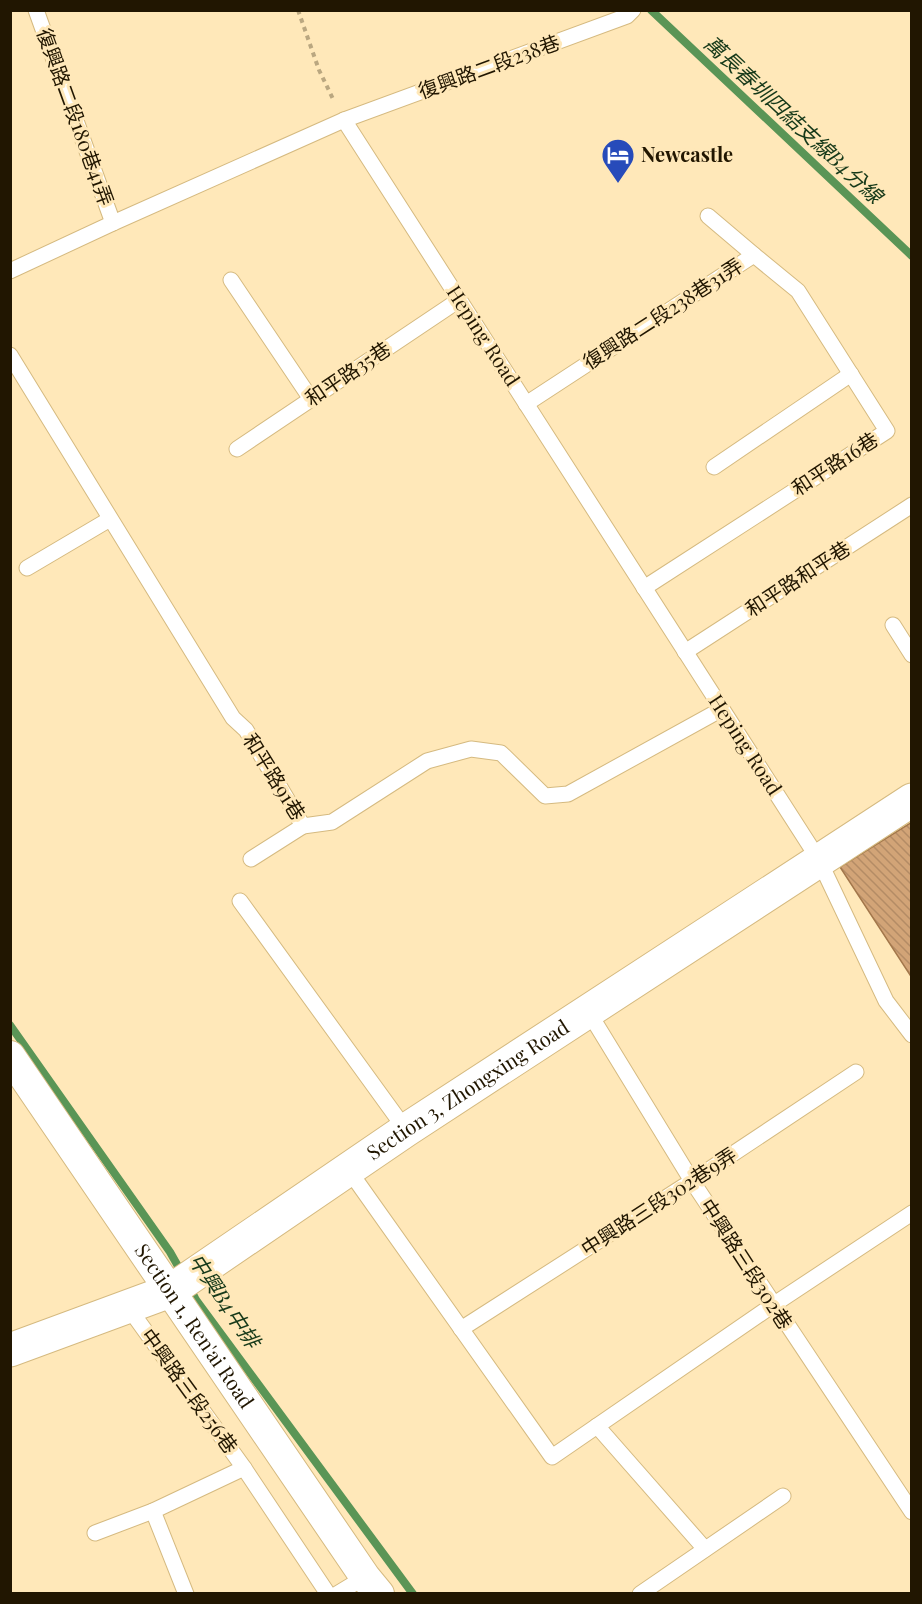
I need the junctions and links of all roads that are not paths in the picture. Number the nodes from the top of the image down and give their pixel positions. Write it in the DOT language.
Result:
graph roads {
  1 [pos="36,10"];
  2 [pos="627,12"];
  3 [pos="344,120"];
  4 [pos="708,216"];
  5 [pos="113,223"];
  6 [pos="754,255"];
  7 [pos="10,272"];
  8 [pos="231,279"];
  9 [pos="798,291"];
  10 [pos="459,300"];
  11 [pos="10,355"];
  12 [pos="850,374"];
  13 [pos="311,399"];
  14 [pos="526,404"];
  15 [pos="237,449"];
  16 [pos="714,467"];
  17 [pos="912,505"];
  18 [pos="110,519"];
  19 [pos="27,568"];
  20 [pos="644,588"];
  21 [pos="893,625"];
  22 [pos="685,652"];
  23 [pos="912,655"];
  24 [pos="722,709"];
  25 [pos="912,800"];
  26 [pos="303,826"];
  27 [pos="251,858"];
  28 [pos="819,860"];
  29 [pos="240,901"];
  30 [pos="588,1011"];
  31 [pos="912,1035"];
  32 [pos="10,1056"];
  33 [pos="856,1072"];
  34 [pos="406,1130"];
  35 [pos="348,1169"];
  36 [pos="692,1181"];
  37 [pos="912,1213"];
  38 [pos="170,1292"];
  39 [pos="773,1305"];
  40 [pos="128,1307"];
  41 [pos="461,1329"];
  42 [pos="10,1350"];
  43 [pos="597,1426"];
  44 [pos="244,1468"];
  45 [pos="783,1496"];
  46 [pos="153,1510"];
  47 [pos="912,1512"];
  48 [pos="95,1533"];
  49 [pos="705,1549"];
  50 [pos="372,1585"];
  51 [pos="186,1593"];
  52 [pos="328,1593"];
  53 [pos="338,1593"];
  54 [pos="640,1593"];
  1 -- 5 [label="lane, 復興路二段180巷41弄"];
  2 -- 3 [label="lane, 復興路二段238巷"];
  3 -- 5 [label="lane"];
  3 -- 10 [label="lane, Heping Road"];
  4 -- 6 [label="lane"];
  5 -- 7 [label="lane"];
  6 -- 9 [label="lane, 復興路二段238巷31弄"];
  6 -- 14 [label="lane, 復興路二段238巷31弄"];
  8 -- 13 [label="lane"];
  9 -- 12 [label="lane, 和平路16巷"];
  10 -- 13 [label="lane, 和平路35巷"];
  10 -- 14 [label="lane, Heping Road"];
  11 -- 18 [label="lane, 和平路91巷"];
  12 -- 16 [label="lane"];
  12 -- 20 [label="lane, 和平路16巷"];
  13 -- 15 [label="lane, 和平路35巷"];
  14 -- 20 [label="lane, Heping Road"];
  17 -- 22 [label="lane, 和平路和平巷"];
  18 -- 19 [label="lane"];
  18 -- 26 [label="lane, 和平路91巷"];
  20 -- 22 [label="lane, Heping Road"];
  21 -- 23 [label="lane"];
  22 -- 24 [label="lane, Heping Road"];
  24 -- 26 [label="lane, 和平路91巷"];
  24 -- 28 [label="lane, Heping Road"];
  25 -- 28 [label="street, Section 3, Zhongxing Road"];
  26 -- 27 [label="lane"];
  28 -- 30 [label="street, Section 3, Zhongxing Road"];
  28 -- 31 [label="lane, Heping Road"];
  29 -- 34 [label="lane"];
  30 -- 34 [label="street, Section 3, Zhongxing Road"];
  30 -- 36 [label="lane, 中興路三段302巷"];
  32 -- 38 [label="street, Section 1, Ren'ai Road"];
  33 -- 36 [label="lane, 中興路三段302巷9弄"];
  34 -- 35 [label="street, Section 3, Zhongxing Road"];
  35 -- 38 [label="street, Section 3, Zhongxing Road"];
  35 -- 41 [label="lane"];
  36 -- 39 [label="lane, 中興路三段302巷"];
  36 -- 41 [label="lane, 中興路三段302巷9弄"];
  37 -- 39 [label="lane"];
  38 -- 40 [label="street, Section 3, Zhongxing Road"];
  38 -- 50 [label="street, Section 1, Ren'ai Road"];
  39 -- 43 [label="lane"];
  39 -- 47 [label="lane, 中興路三段302巷"];
  40 -- 42 [label="street, Section 3, Zhongxing Road"];
  40 -- 44 [label="lane, 中興路三段256巷"];
  41 -- 43 [label="lane"];
  43 -- 49 [label="lane"];
  44 -- 46 [label="lane, 中興路三段256巷"];
  44 -- 52 [label="lane"];
  45 -- 49 [label="lane"];
  46 -- 48 [label="lane, 中興路三段256巷"];
  46 -- 51 [label="lane"];
  49 -- 54 [label="lane"];
  50 -- 53 [label="lane"];
}
